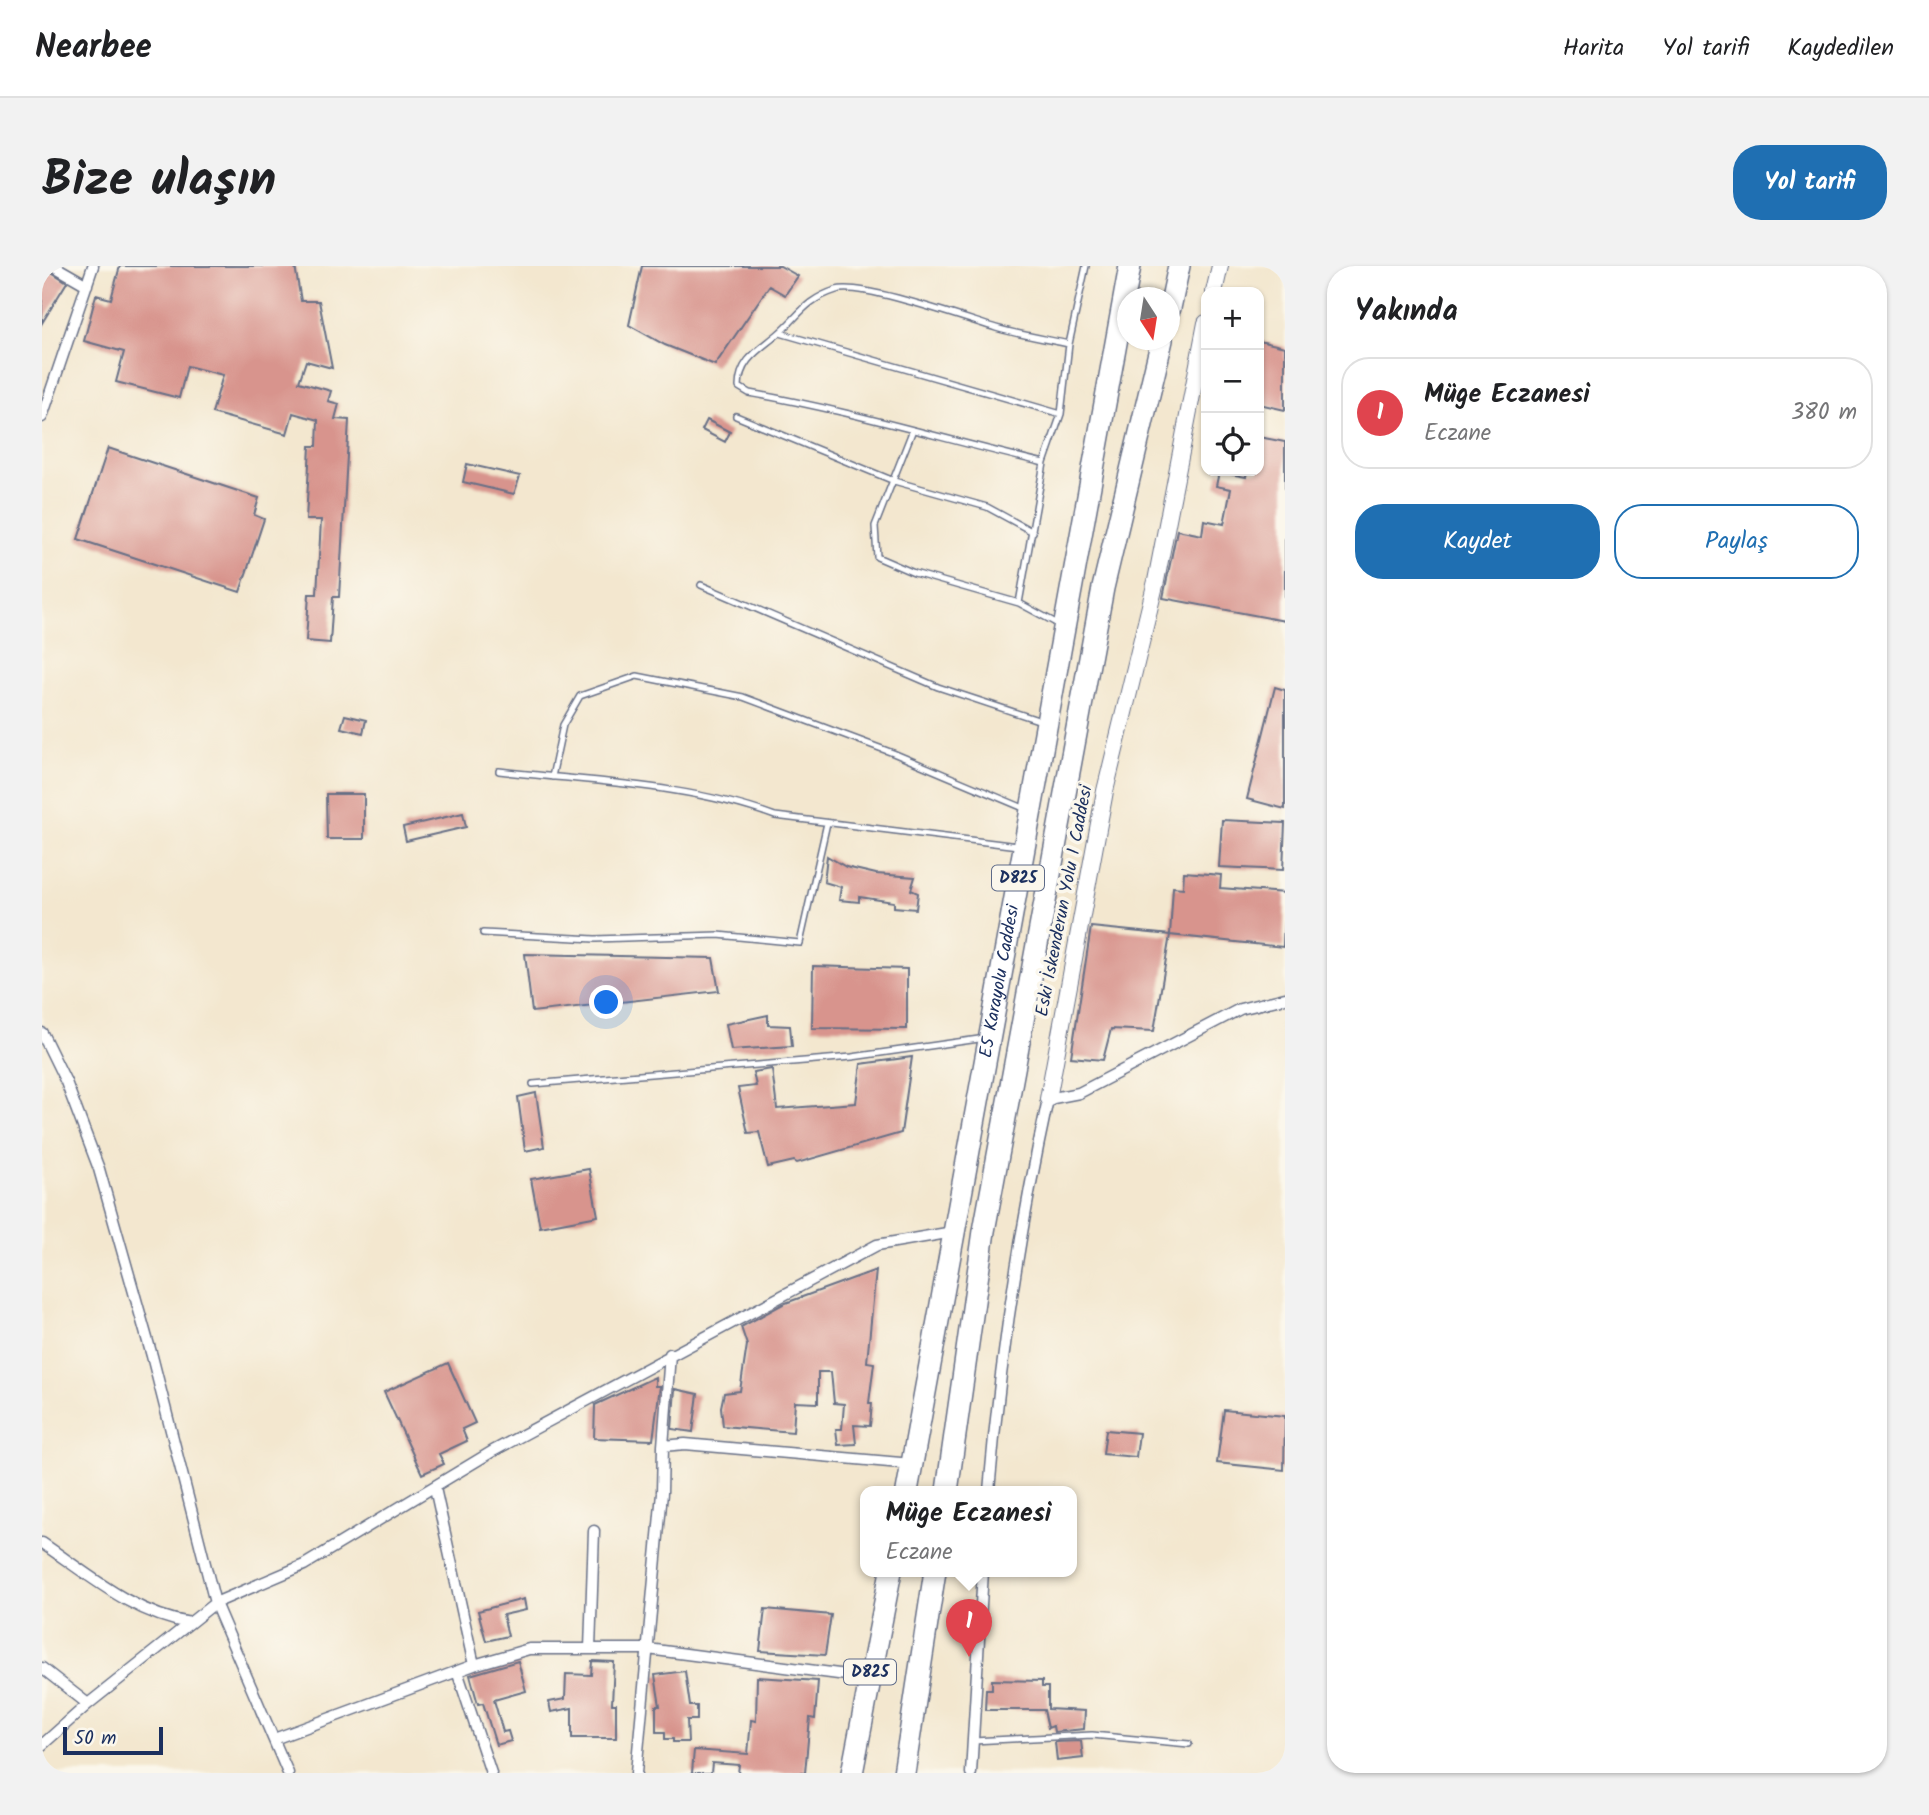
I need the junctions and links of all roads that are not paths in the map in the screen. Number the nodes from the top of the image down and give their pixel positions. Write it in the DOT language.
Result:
graph roads {
  1 [pos="54,266"];
  2 [pos="93,266"];
  3 [pos="1086,266"];
  4 [pos="1130,266"];
  5 [pos="1180,266"];
  6 [pos="1220,266"];
  7 [pos="87,285"];
  8 [pos="1175,287"];
  9 [pos="1214,287"];
  10 [pos="780,332"];
  11 [pos="1069,344"];
  12 [pos="1160,350"];
  13 [pos="1201,350"];
  14 [pos="1061,414"];
  15 [pos="736,416"];
  16 [pos="42,417"];
  17 [pos="912,432"];
  18 [pos="1044,463"];
  19 [pos="894,481"];
  20 [pos="1034,532"];
  21 [pos="701,585"];
  22 [pos="1019,603"];
  23 [pos="1065,627"];
  24 [pos="1047,723"];
  25 [pos="499,771"];
  26 [pos="552,777"];
  27 [pos="1031,811"];
  28 [pos="827,823"];
  29 [pos="1024,847"];
  30 [pos="483,933"];
  31 [pos="1285,998"];
  32 [pos="42,1033"];
  33 [pos="989,1038"];
  34 [pos="533,1084"];
  35 [pos="1048,1099"];
  36 [pos="953,1232"];
  37 [pos="670,1354"];
  38 [pos="663,1446"];
  39 [pos="912,1464"];
  40 [pos="908,1486"];
  41 [pos="948,1486"];
  42 [pos="989,1486"];
  43 [pos="435,1488"];
  44 [pos="594,1531"];
  45 [pos="42,1543"];
  46 [pos="890,1577"];
  47 [pos="934,1577"];
  48 [pos="983,1577"];
  49 [pos="215,1603"];
  50 [pos="190,1623"];
  51 [pos="590,1649"];
  52 [pos="648,1649"];
  53 [pos="474,1665"];
  54 [pos="42,1668"];
  55 [pos="457,1671"];
  56 [pos="869,1678"];
  57 [pos="88,1704"];
  58 [pos="274,1739"];
  59 [pos="973,1741"];
  60 [pos="1189,1744"];
  61 [pos="42,1745"];
  62 [pos="288,1773"];
  63 [pos="491,1773"];
  64 [pos="636,1773"];
  65 [pos="852,1773"];
  66 [pos="904,1773"];
  67 [pos="971,1773"];
  1 -- 7 [label="street"];
  2 -- 7 [label="street"];
  3 -- 11 [label="lane"];
  4 -- 23 [label="highway, E5 Karayolu Caddesi / D825"];
  5 -- 8 [label="highway"];
  6 -- 9 [label="street"];
  7 -- 16 [label="street"];
  10 -- 11 [label="lane"];
  10 -- 14 [label="lane"];
  10 -- 17 [label="lane"];
  11 -- 14 [label="lane"];
  12 -- 41 [label="highway, E5 Karayolu Caddesi / D825"];
  13 -- 35 [label="street, Eski İskenderun Yolu 1 Caddesi"];
  14 -- 18 [label="lane"];
  15 -- 19 [label="lane"];
  17 -- 18 [label="lane"];
  17 -- 19 [label="lane"];
  18 -- 20 [label="lane"];
  19 -- 20 [label="lane"];
  19 -- 22 [label="lane"];
  20 -- 22 [label="lane"];
  21 -- 24 [label="lane"];
  22 -- 23 [label="lane"];
  23 -- 24 [label="highway, E5 Karayolu Caddesi / D825"];
  24 -- 27 [label="highway, E5 Karayolu Caddesi / D825"];
  25 -- 26 [label="lane"];
  26 -- 27 [label="lane"];
  26 -- 28 [label="lane"];
  27 -- 29 [label="highway, E5 Karayolu Caddesi / D825"];
  28 -- 29 [label="lane"];
  28 -- 30 [label="lane"];
  29 -- 33 [label="highway, E5 Karayolu Caddesi / D825"];
  31 -- 35 [label="street"];
  32 -- 49 [label="street"];
  33 -- 34 [label="lane"];
  33 -- 36 [label="highway, E5 Karayolu Caddesi / D825"];
  35 -- 42 [label="street, Eski İskenderun Yolu 1 Caddesi"];
  36 -- 37 [label="street"];
  36 -- 39 [label="highway, E5 Karayolu Caddesi / D825"];
  37 -- 38 [label="street"];
  37 -- 43 [label="street"];
  38 -- 39 [label="street"];
  38 -- 52 [label="street"];
  39 -- 40 [label="highway, E5 Karayolu Caddesi / D825"];
  43 -- 49 [label="street"];
  43 -- 53 [label="street"];
  44 -- 51 [label="street"];
  45 -- 50 [label="street"];
  46 -- 56 [label="highway, D825"];
  47 -- 66 [label="highway, D825"];
  48 -- 59 [label="street"];
  49 -- 50 [label="street"];
  49 -- 58 [label="street"];
  50 -- 57 [label="street"];
  51 -- 52 [label="street"];
  51 -- 53 [label="street"];
  52 -- 56 [label="street"];
  52 -- 64 [label="street"];
  53 -- 55 [label="street"];
  54 -- 57 [label="street"];
  55 -- 58 [label="street"];
  55 -- 63 [label="street"];
  56 -- 65 [label="highway, D825"];
  57 -- 61 [label="street"];
  58 -- 62 [label="street"];
  59 -- 60 [label="lane"];
  59 -- 67 [label="street"];
}
